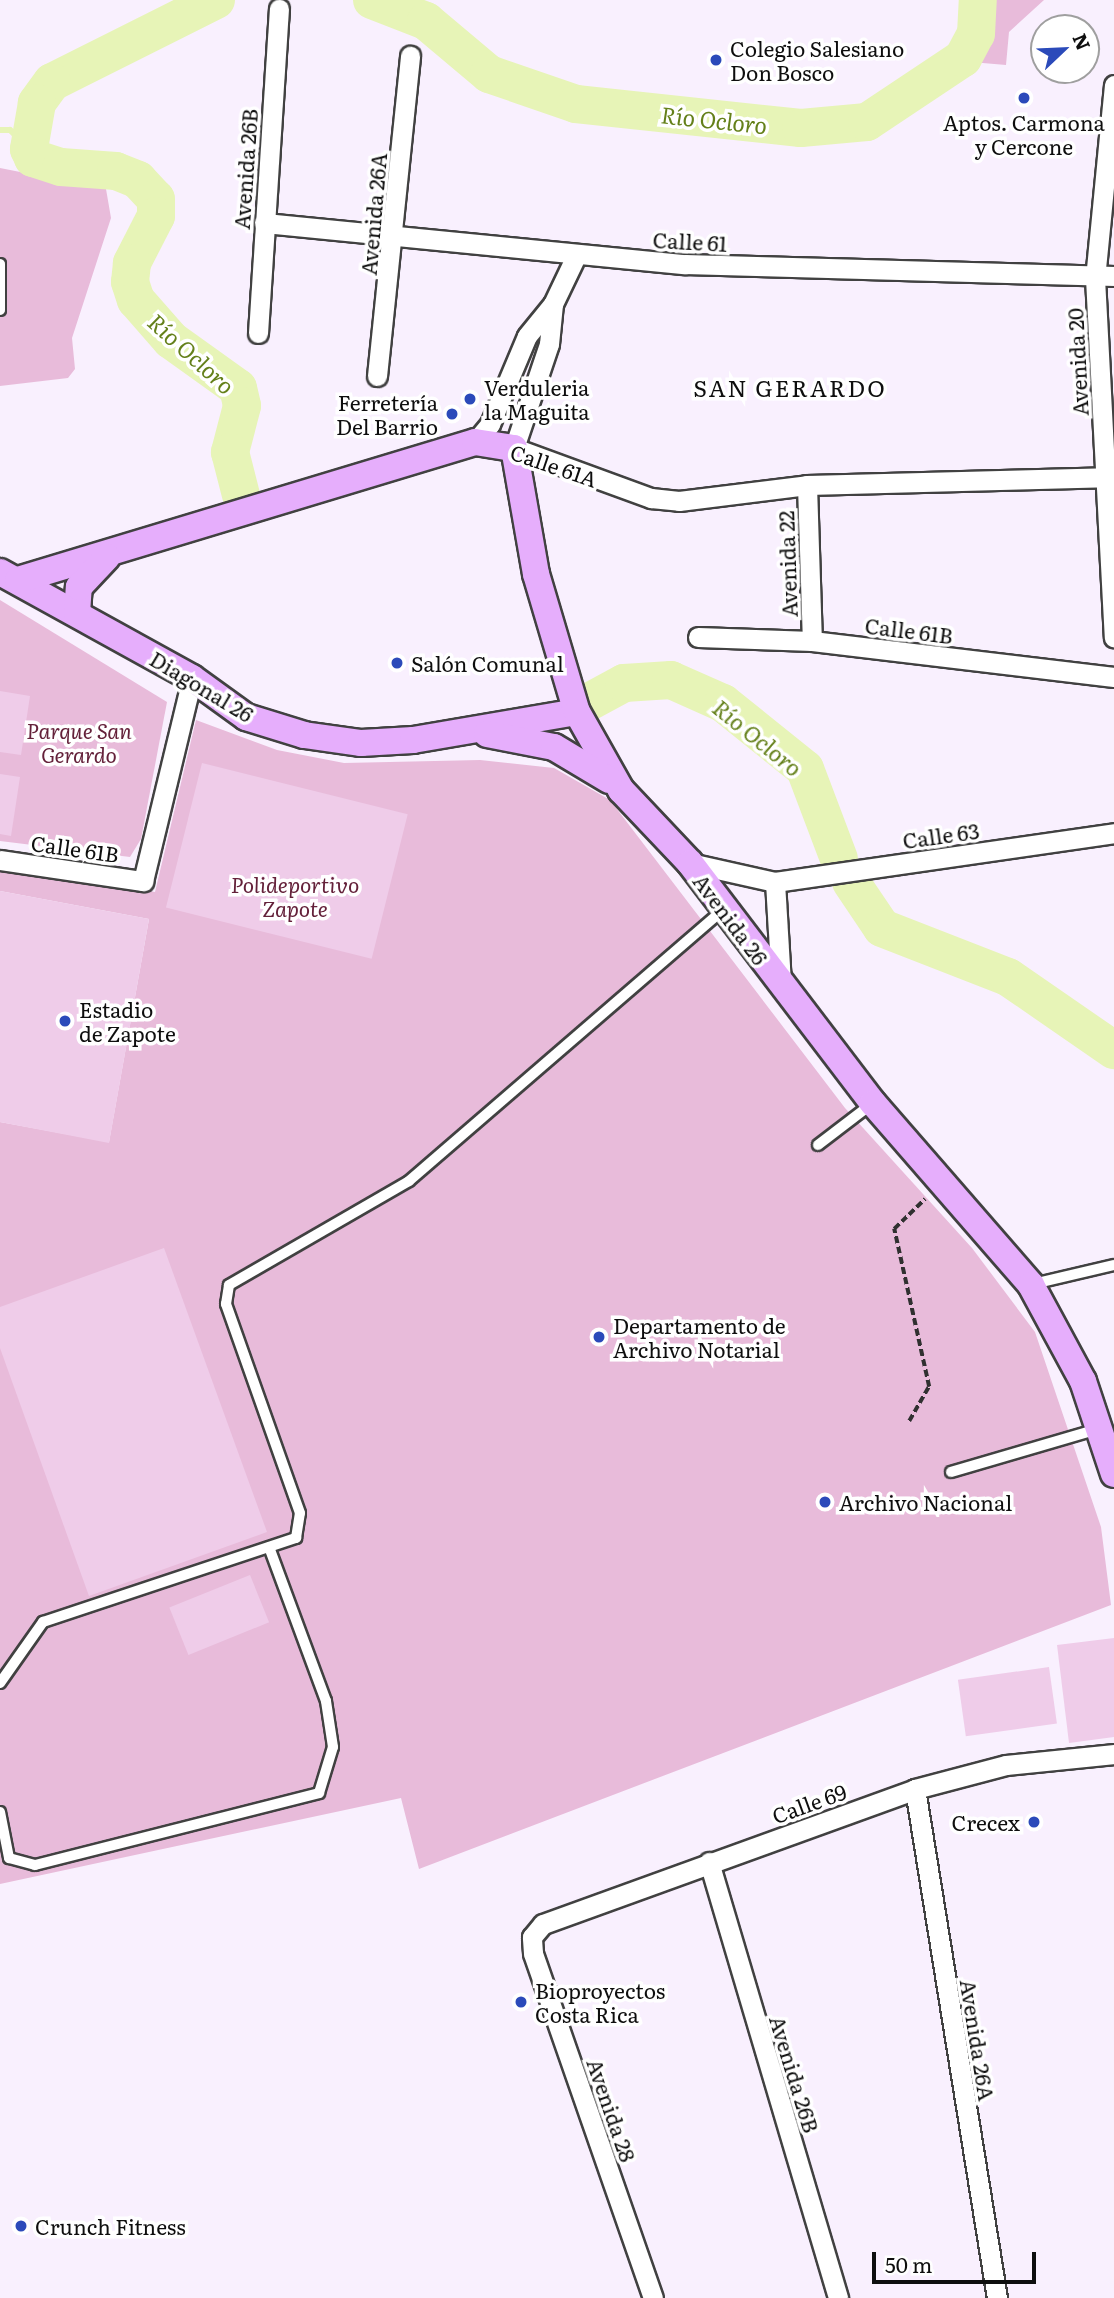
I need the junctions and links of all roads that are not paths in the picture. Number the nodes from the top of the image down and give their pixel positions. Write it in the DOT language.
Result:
graph roads {
  1 [pos="279,9"];
  2 [pos="410,56"];
  3 [pos="1114,85"];
  4 [pos="264,223"];
  5 [pos="395,241"];
  6 [pos="576,256"];
  7 [pos="0,264"];
  8 [pos="1105,277"];
  9 [pos="553,304"];
  10 [pos="0,310"];
  11 [pos="258,334"];
  12 [pos="377,376"];
  13 [pos="475,442"];
  14 [pos="514,449"];
  15 [pos="1106,477"];
  16 [pos="807,485"];
  17 [pos="111,554"];
  18 [pos="9,576"];
  19 [pos="77,613"];
  20 [pos="698,637"];
  21 [pos="1114,637"];
  22 [pos="812,641"];
  23 [pos="1114,677"];
  24 [pos="192,678"];
  25 [pos="577,712"];
  26 [pos="463,731"];
  27 [pos="621,790"];
  28 [pos="1114,833"];
  29 [pos="0,860"];
  30 [pos="690,863"];
  31 [pos="775,882"];
  32 [pos="724,909"];
  33 [pos="781,985"];
  34 [pos="873,1103"];
  35 [pos="818,1145"];
  36 [pos="1114,1265"];
  37 [pos="1031,1285"];
  38 [pos="1102,1428"];
  39 [pos="1113,1460"];
  40 [pos="951,1472"];
  41 [pos="269,1548"];
  42 [pos="0,1683"];
  43 [pos="1114,1754"];
  44 [pos="915,1789"];
  45 [pos="0,1812"];
  46 [pos="709,1862"];
  47 [pos="532,1937"];
  48 [pos="653,2298"];
  49 [pos="838,2298"];
  50 [pos="997,2298"];
  1 -- 4 [label="street, Avenida 26B"];
  2 -- 5 [label="street, Avenida 26A"];
  3 -- 8 [label="street, Avenida 20"];
  4 -- 5 [label="street, Calle 61"];
  4 -- 11 [label="street, Avenida 26B"];
  5 -- 6 [label="street, Calle 61"];
  5 -- 12 [label="street, Avenida 26A"];
  6 -- 8 [label="street, Calle 61"];
  6 -- 9 [label="street, Avenida 26"];
  7 -- 10 [label="lane"];
  8 -- 15 [label="street, Avenida 20"];
  9 -- 13 [label="street, Avenida 26"];
  9 -- 14 [label="street, Avenida 26"];
  13 -- 14 [label="street, Calle 61A"];
  13 -- 17 [label="street, Calle 61A"];
  14 -- 16 [label="street, Calle 61A"];
  14 -- 25 [label="street, Avenida 26"];
  15 -- 16 [label="street, Calle 61A"];
  15 -- 21 [label="street, Avenida 20"];
  16 -- 22 [label="street, Avenida 22"];
  17 -- 18 [label="street, Calle 61A"];
  17 -- 19 [label="street"];
  18 -- 19 [label="street, Diagonal 26"];
  19 -- 24 [label="street, Diagonal 26"];
  20 -- 22 [label="street, Calle 61B"];
  22 -- 23 [label="street, Calle 61B"];
  24 -- 26 [label="street, Diagonal 26"];
  24 -- 29 [label="street, Calle 61B"];
  25 -- 26 [label="street, Diagonal 26"];
  25 -- 27 [label="street, Avenida 26"];
  26 -- 27 [label="street, Diagonal 26"];
  27 -- 30 [label="street, Avenida 26"];
  28 -- 31 [label="street, Calle 63"];
  30 -- 31 [label="street, Calle 63"];
  30 -- 32 [label="street, Avenida 26"];
  31 -- 33 [label="street"];
  32 -- 33 [label="street, Avenida 26"];
  32 -- 41 [label="lane"];
  33 -- 34 [label="street, Avenida 26"];
  34 -- 35 [label="lane"];
  34 -- 37 [label="street, Avenida 26"];
  36 -- 37 [label="lane"];
  37 -- 38 [label="street, Avenida 26"];
  38 -- 39 [label="street, Avenida 26"];
  38 -- 40 [label="lane"];
  41 -- 42 [label="lane"];
  41 -- 45 [label="lane"];
  43 -- 44 [label="street, Calle 69"];
  44 -- 46 [label="street, Calle 69"];
  44 -- 50 [label="street, Avenida 26A"];
  46 -- 47 [label="street, Calle 69"];
  46 -- 49 [label="street, Avenida 26B"];
  47 -- 48 [label="street, Avenida 28"];
}
